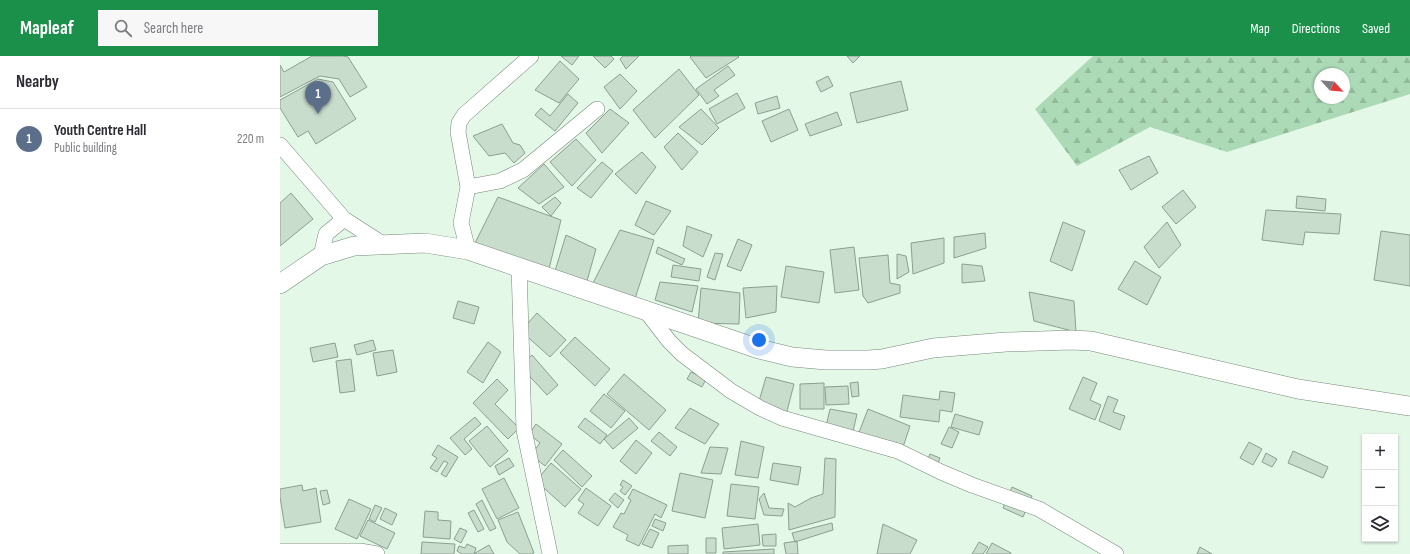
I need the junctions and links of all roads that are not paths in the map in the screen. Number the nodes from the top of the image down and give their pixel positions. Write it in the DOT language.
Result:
graph roads {
  1 [pos="531,56"];
  2 [pos="597,109"];
  3 [pos="280,145"];
  4 [pos="468,187"];
  5 [pos="344,219"];
  6 [pos="386,246"];
  7 [pos="468,250"];
  8 [pos="321,256"];
  9 [pos="519,267"];
  10 [pos="280,284"];
  11 [pos="645,310"];
  12 [pos="1410,406"];
  13 [pos="280,551"];
  14 [pos="377,554"];
  15 [pos="550,554"];
  16 [pos="1116,554"];
  1 -- 4 [label="street"];
  2 -- 4 [label="street"];
  3 -- 5 [label="street"];
  4 -- 7 [label="street"];
  5 -- 6 [label="street"];
  5 -- 8 [label="street"];
  6 -- 7 [label="street"];
  6 -- 8 [label="street"];
  7 -- 9 [label="street"];
  8 -- 10 [label="street"];
  9 -- 11 [label="street"];
  9 -- 15 [label="street"];
  11 -- 12 [label="street"];
  11 -- 16 [label="street"];
  13 -- 14 [label="street"];
}
